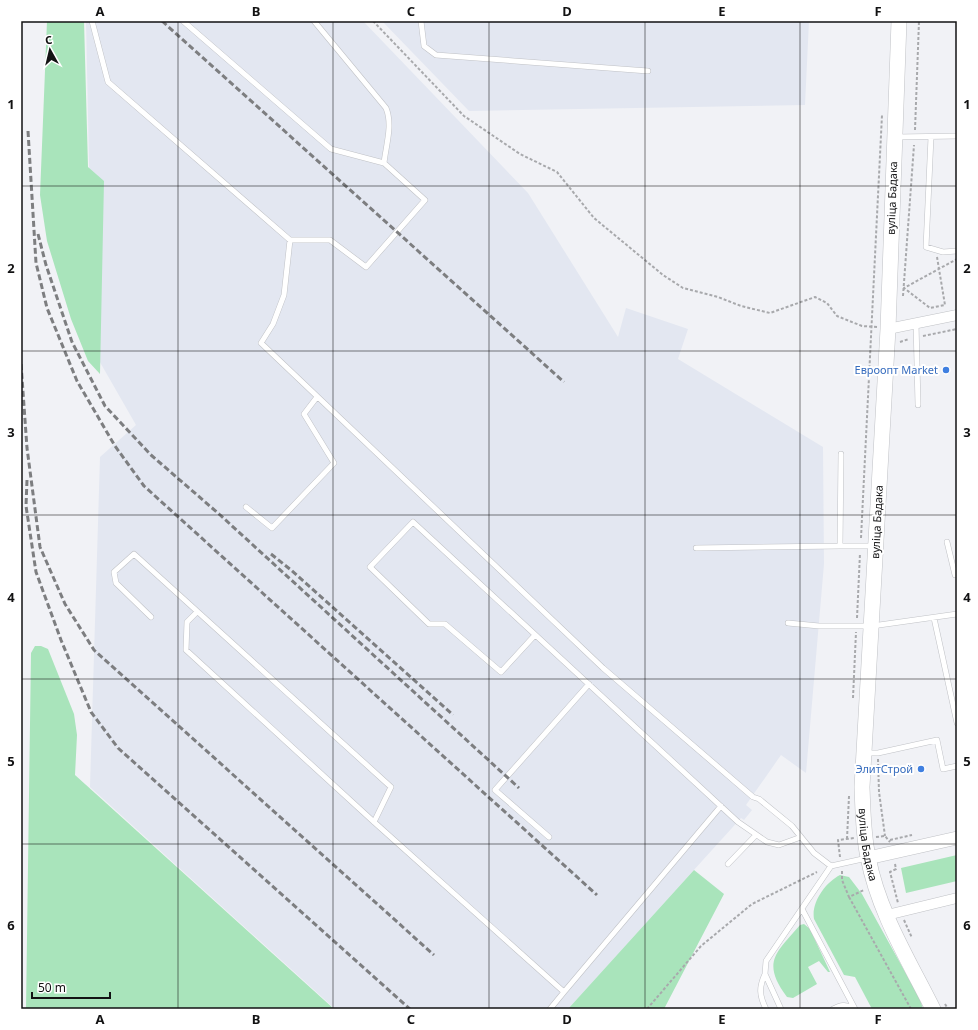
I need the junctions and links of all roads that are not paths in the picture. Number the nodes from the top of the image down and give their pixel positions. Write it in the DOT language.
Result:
graph roads {
  1 [pos="92,21"];
  2 [pos="183,21"];
  3 [pos="314,21"];
  4 [pos="421,21"];
  5 [pos="899,21"];
  6 [pos="648,71"];
  7 [pos="957,136"];
  8 [pos="894,137"];
  9 [pos="931,137"];
  10 [pos="384,163"];
  11 [pos="290,240"];
  12 [pos="957,251"];
  13 [pos="957,315"];
  14 [pos="916,323"];
  15 [pos="888,329"];
  16 [pos="317,397"];
  17 [pos="918,405"];
  18 [pos="841,454"];
  19 [pos="246,507"];
  20 [pos="947,542"];
  21 [pos="840,546"];
  22 [pos="876,546"];
  23 [pos="696,548"];
  24 [pos="957,575"];
  25 [pos="197,612"];
  26 [pos="957,614"];
  27 [pos="151,617"];
  28 [pos="934,618"];
  29 [pos="788,623"];
  30 [pos="872,626"];
  31 [pos="535,635"];
  32 [pos="589,684"];
  33 [pos="957,723"];
  34 [pos="864,753"];
  35 [pos="957,766"];
  36 [pos="721,806"];
  37 [pos="374,822"];
  38 [pos="755,836"];
  39 [pos="549,837"];
  40 [pos="801,837"];
  41 [pos="957,838"];
  42 [pos="868,858"];
  43 [pos="728,864"];
  44 [pos="831,866"];
  45 [pos="957,898"];
  46 [pos="802,909"];
  47 [pos="887,915"];
  48 [pos="765,974"];
  49 [pos="564,992"];
  50 [pos="854,1008"];
  51 [pos="550,1009"];
  52 [pos="766,1009"];
  53 [pos="781,1009"];
  54 [pos="833,1009"];
  55 [pos="933,1009"];
  1 -- 11 [label="lane"];
  2 -- 10 [label="lane"];
  3 -- 10 [label="lane"];
  4 -- 6 [label="lane"];
  5 -- 8 [label="main road, вуліца Бадака"];
  7 -- 9 [label="lane"];
  8 -- 9 [label="lane"];
  8 -- 15 [label="main road, вуліца Бадака"];
  9 -- 12 [label="lane"];
  10 -- 11 [label="lane"];
  11 -- 16 [label="lane"];
  13 -- 14 [label="street"];
  14 -- 15 [label="street"];
  14 -- 17 [label="lane"];
  15 -- 22 [label="main road, вуліца Бадака"];
  16 -- 19 [label="lane"];
  16 -- 40 [label="lane"];
  18 -- 21 [label="lane"];
  20 -- 24 [label="lane"];
  21 -- 22 [label="lane"];
  21 -- 23 [label="lane"];
  22 -- 30 [label="main road, вуліца Бадака"];
  25 -- 27 [label="lane"];
  25 -- 37 [label="lane"];
  25 -- 37 [label="lane"];
  26 -- 28 [label="lane"];
  28 -- 30 [label="lane"];
  28 -- 33 [label="lane"];
  29 -- 30 [label="lane"];
  30 -- 34 [label="main road, вуліца Бадака"];
  31 -- 31 [label="lane"];
  31 -- 32 [label="lane"];
  32 -- 36 [label="lane"];
  32 -- 39 [label="lane"];
  34 -- 35 [label="lane"];
  34 -- 42 [label="main road, вуліца Бадака"];
  36 -- 38 [label="lane"];
  36 -- 49 [label="lane"];
  37 -- 49 [label="lane"];
  38 -- 40 [label="lane"];
  38 -- 43 [label="lane"];
  40 -- 44 [label="lane"];
  41 -- 42 [label="street"];
  42 -- 44 [label="lane"];
  42 -- 47 [label="main road, вуліца Бадака"];
  44 -- 46 [label="lane"];
  45 -- 47 [label="street"];
  46 -- 48 [label="lane"];
  46 -- 50 [label="lane"];
  47 -- 55 [label="main road, вуліца Бадака"];
  48 -- 52 [label="lane"];
  48 -- 53 [label="lane"];
  49 -- 51 [label="lane"];
  50 -- 54 [label="lane"];
}
